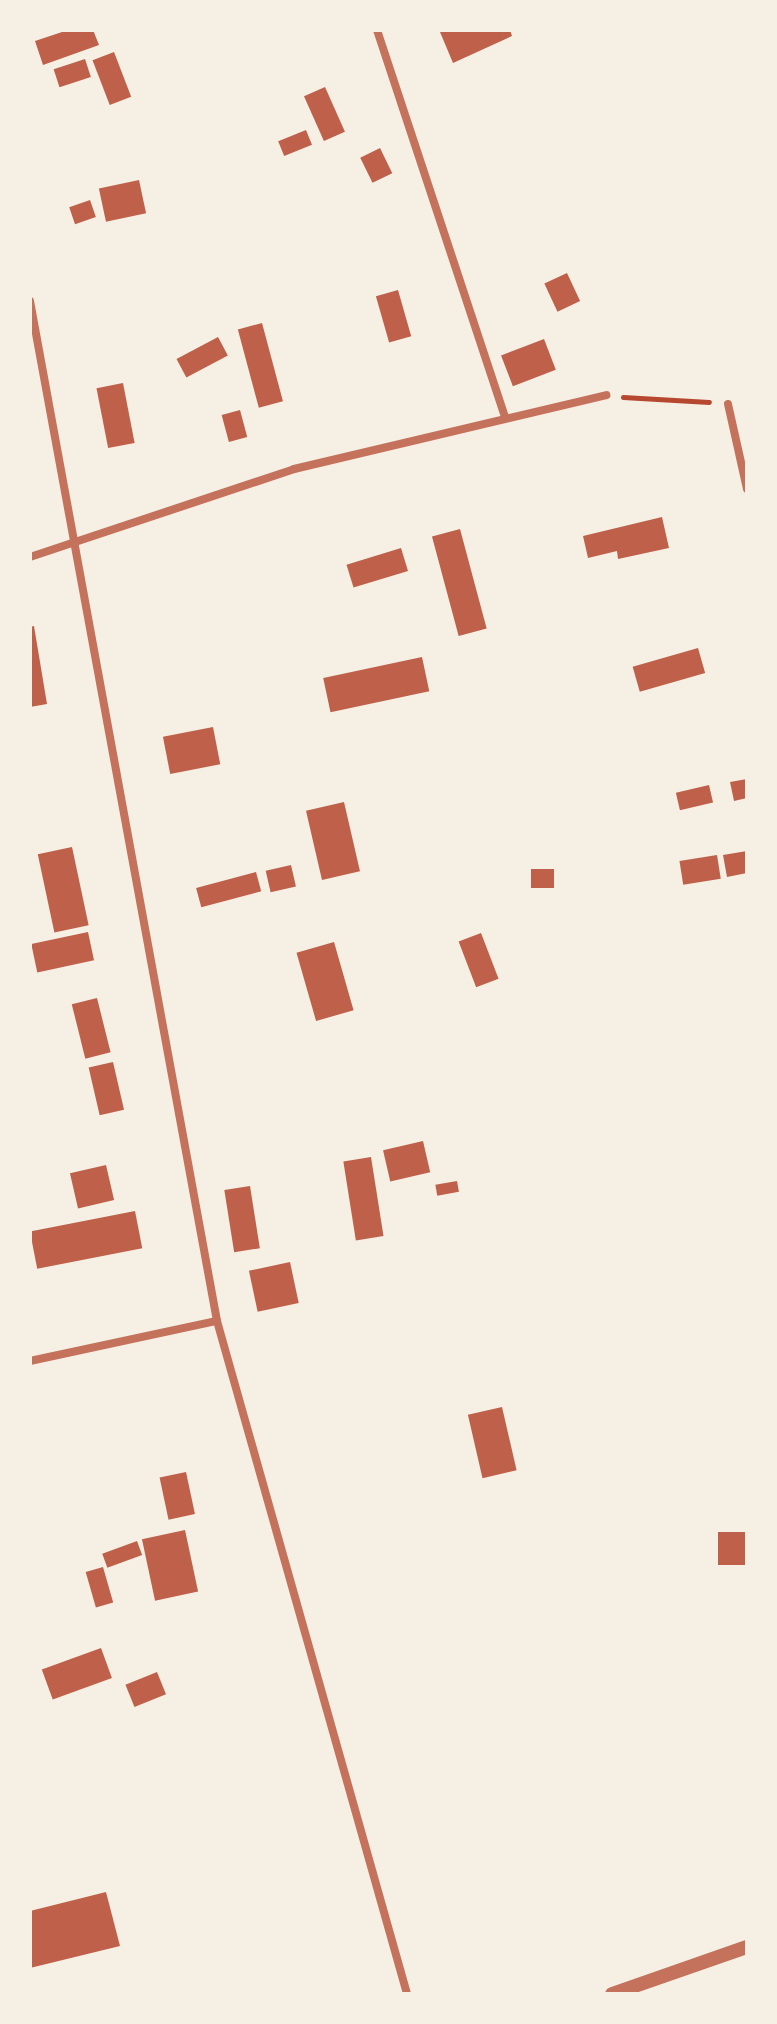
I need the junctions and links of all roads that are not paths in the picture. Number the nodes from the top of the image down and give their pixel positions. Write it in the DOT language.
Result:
graph roads {
  1 [pos="377,30"];
  2 [pos="30,301"];
  3 [pos="606,395"];
  4 [pos="728,404"];
  5 [pos="505,417"];
  6 [pos="747,489"];
  7 [pos="74,541"];
  8 [pos="30,557"];
  9 [pos="217,1321"];
  10 [pos="30,1361"];
  11 [pos="747,1947"];
  12 [pos="407,1994"];
  13 [pos="612,1994"];
  1 -- 5 [label="street"];
  2 -- 7 [label="street"];
  3 -- 5 [label="street"];
  4 -- 6 [label="street"];
  5 -- 7 [label="street"];
  7 -- 8 [label="street"];
  7 -- 9 [label="street"];
  9 -- 10 [label="street"];
  9 -- 12 [label="street"];
  11 -- 13 [label="street"];
}
